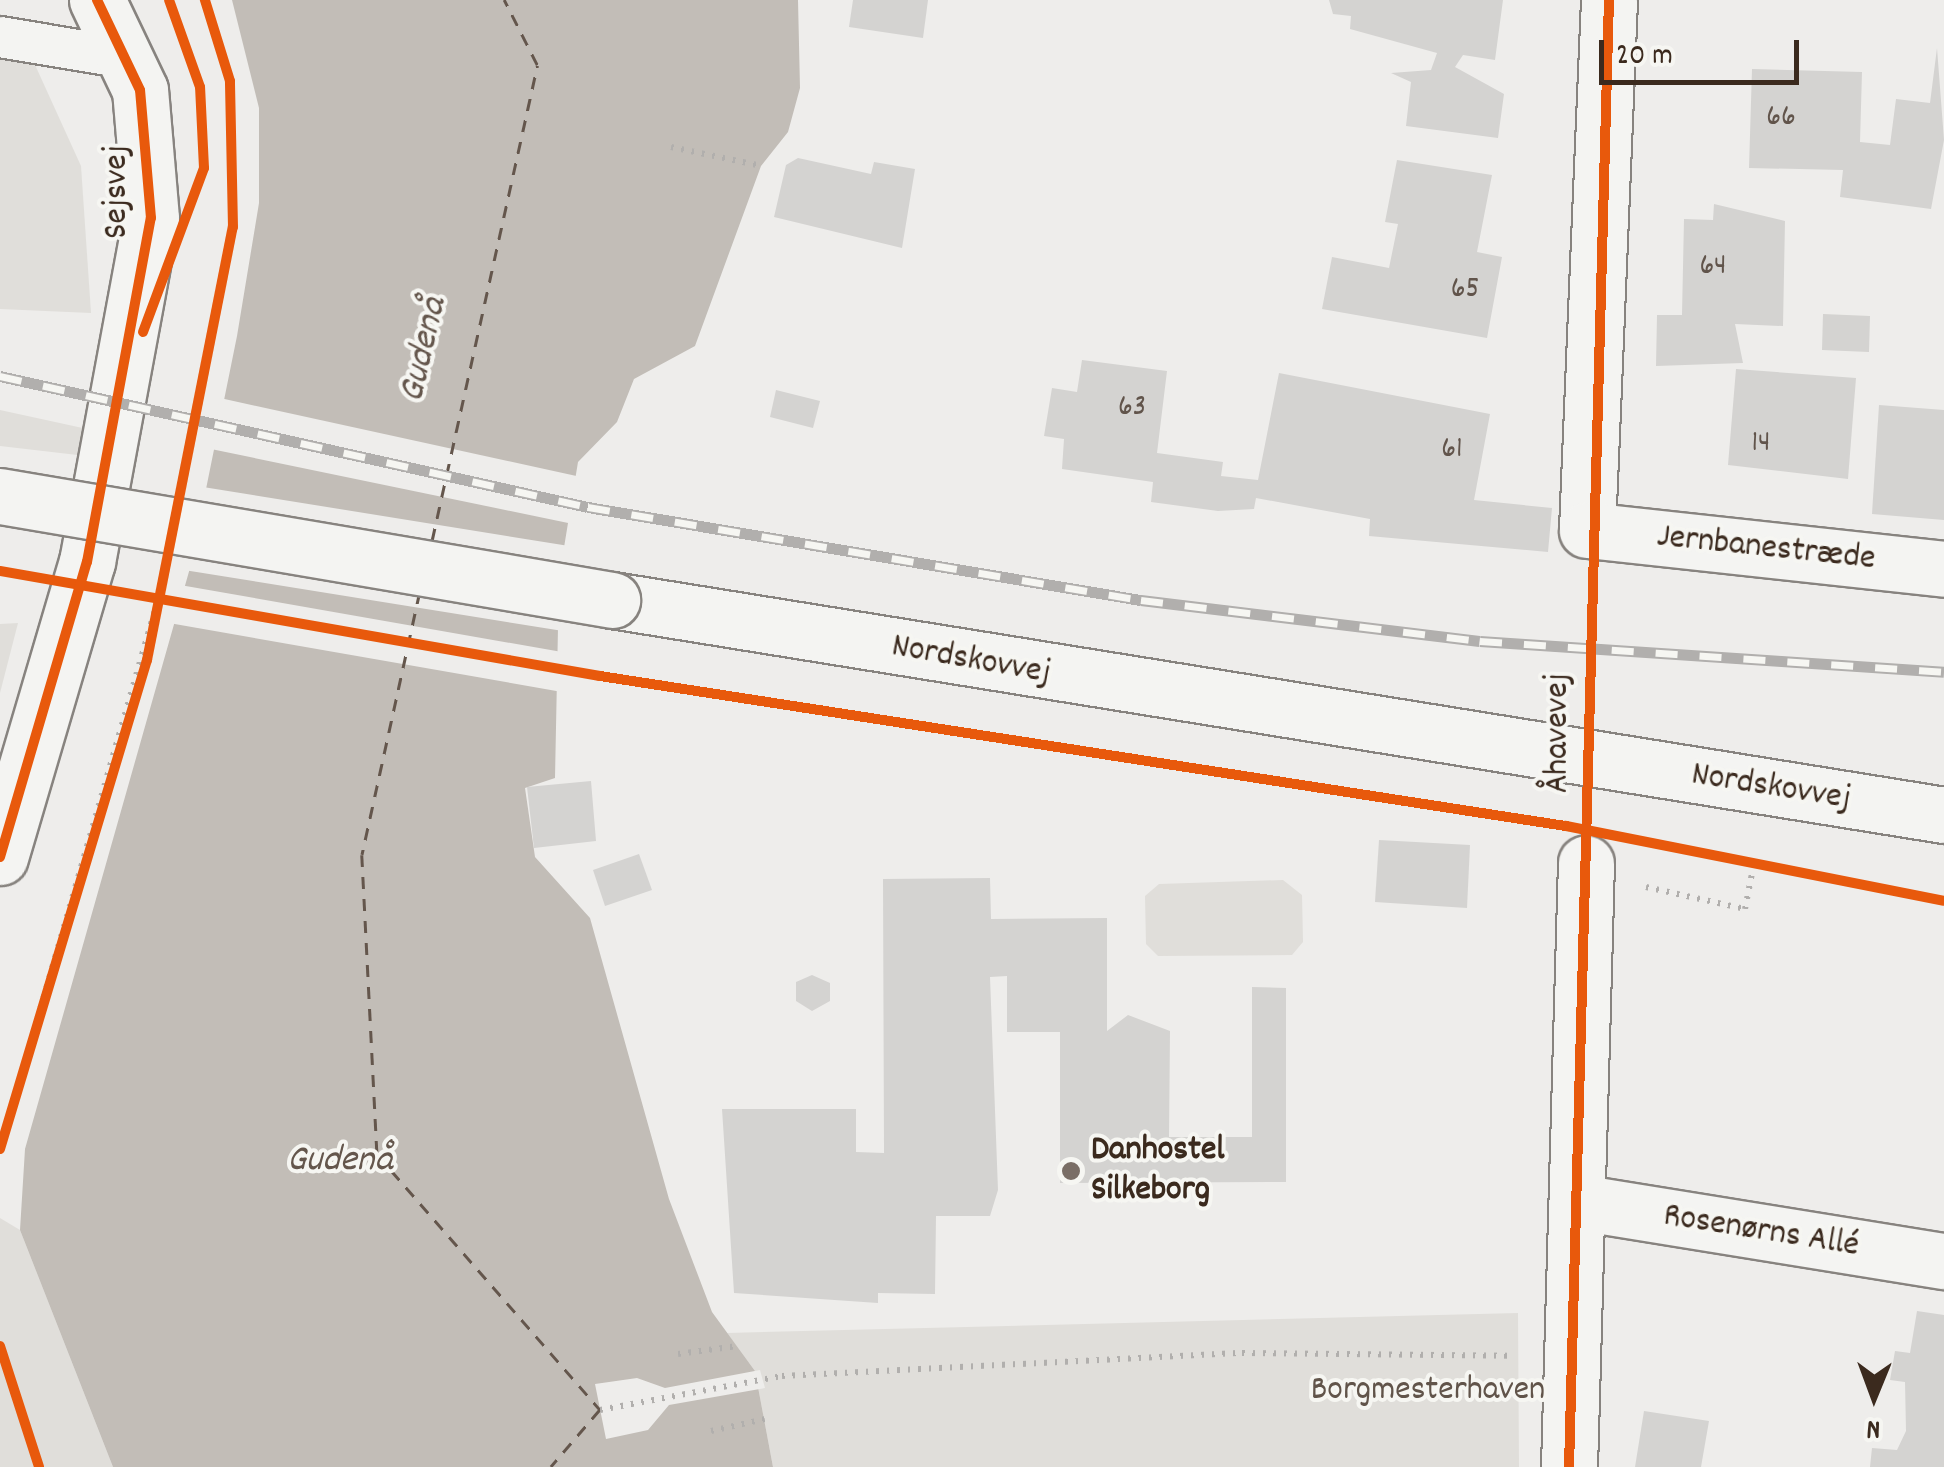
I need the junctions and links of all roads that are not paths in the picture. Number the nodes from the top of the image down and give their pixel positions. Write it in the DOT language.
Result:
graph roads {
  1 [pos="97,0"];
  2 [pos="1608,0"];
  3 [pos="0,37"];
  4 [pos="125,58"];
  5 [pos="0,496"];
  6 [pos="1944,569"];
  7 [pos="1944,815"];
  8 [pos="0,856"];
  9 [pos="1586,868"];
  10 [pos="1578,1202"];
  11 [pos="1944,1261"];
  12 [pos="1568,1467"];
  1 -- 4 [label="street, Sejsvej"];
  2 -- 6 [label="street, Jernbanestræde"];
  3 -- 4 [label="lane"];
  4 -- 8 [label="street, Sejsvej"];
  5 -- 7 [label="street, Nordskovvej, bridge"];
  9 -- 10 [label="street"];
  10 -- 11 [label="street, Rosenørns Allé"];
  10 -- 12 [label="street"];
}
